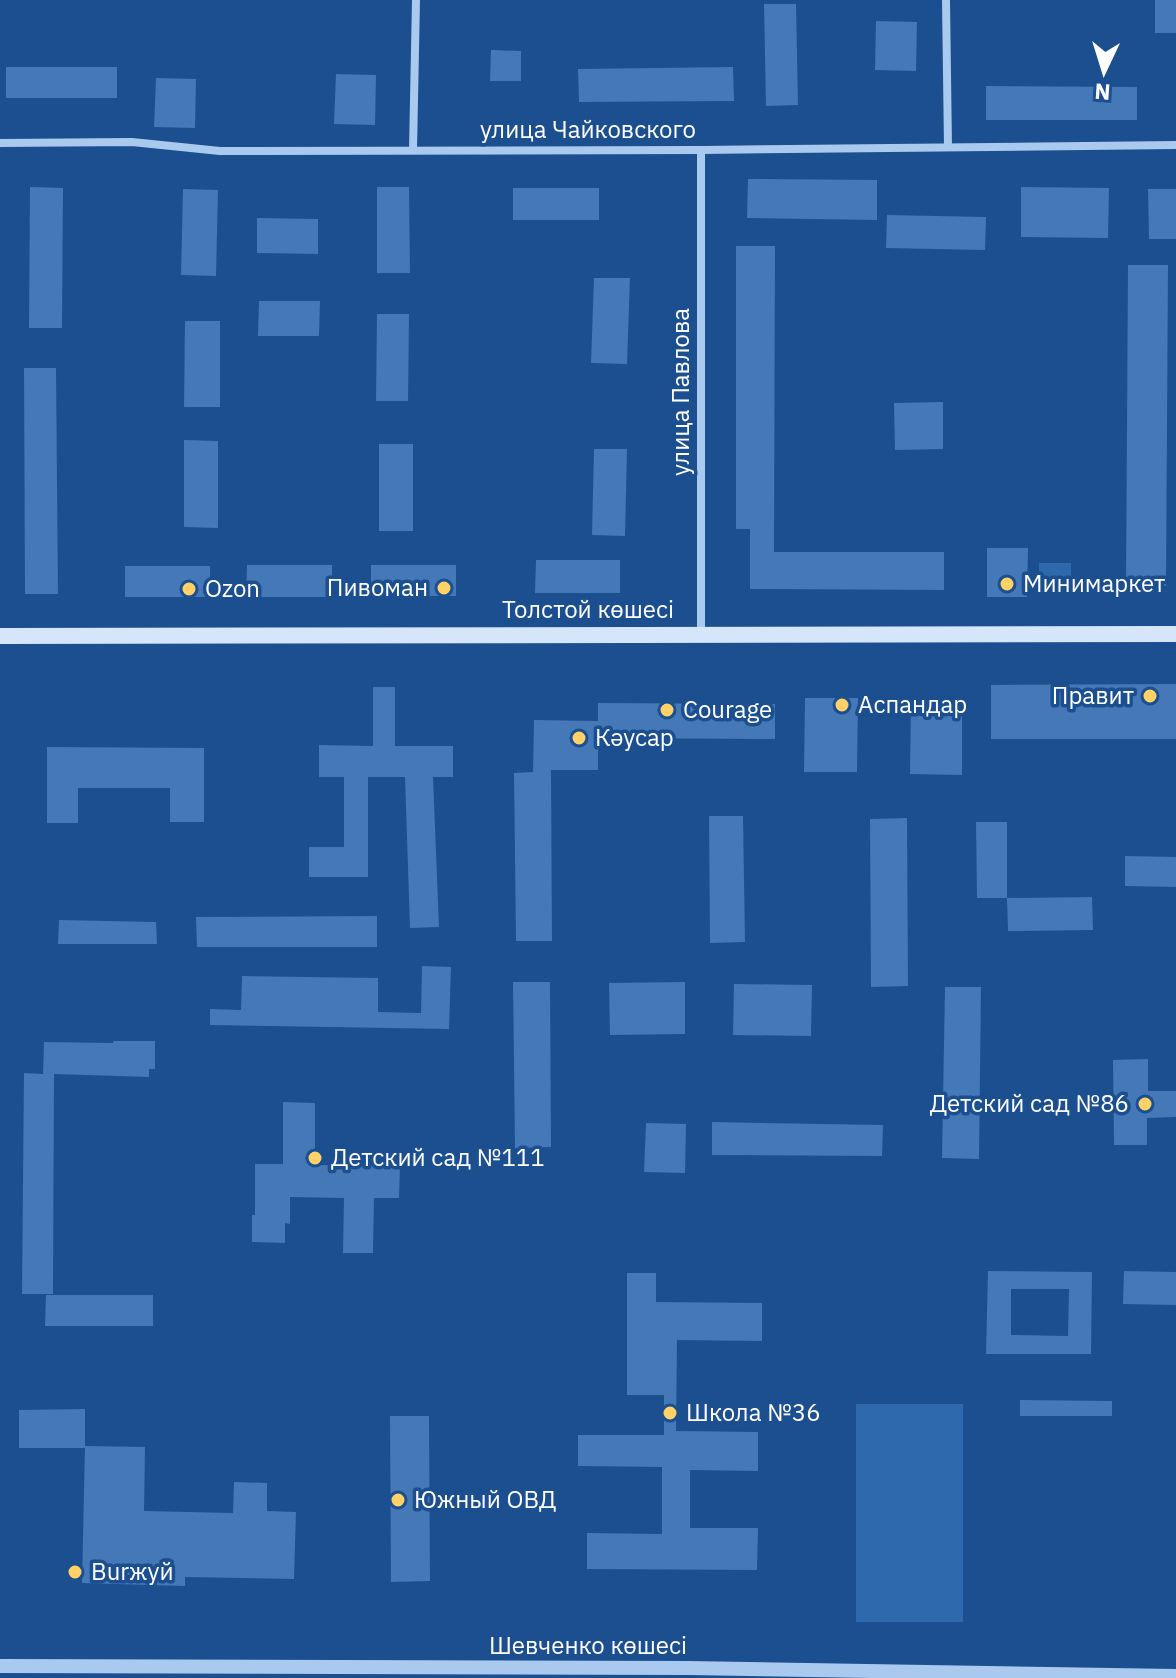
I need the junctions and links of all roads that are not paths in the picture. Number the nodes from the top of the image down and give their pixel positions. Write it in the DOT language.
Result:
graph roads {
  1 [pos="416,0"];
  2 [pos="946,0"];
  3 [pos="0,143"];
  4 [pos="1176,145"];
  5 [pos="948,147"];
  6 [pos="413,150"];
  7 [pos="701,150"];
  8 [pos="701,634"];
  9 [pos="1176,634"];
  10 [pos="0,636"];
  11 [pos="0,1666"];
  12 [pos="688,1673"];
  13 [pos="1176,1676"];
  1 -- 6 [label="street"];
  2 -- 5 [label="street"];
  3 -- 6 [label="street, улица Чайковского"];
  4 -- 5 [label="street, улица Чайковского"];
  5 -- 7 [label="street, улица Чайковского"];
  6 -- 7 [label="street, улица Чайковского"];
  7 -- 8 [label="street, улица Павлова"];
  8 -- 9 [label="main road, Толстой көшесі"];
  8 -- 10 [label="main road, Толстой көшесі"];
  11 -- 12 [label="street, Шевченко көшесі"];
  12 -- 13 [label="street, Шевченко көшесі"];
}
